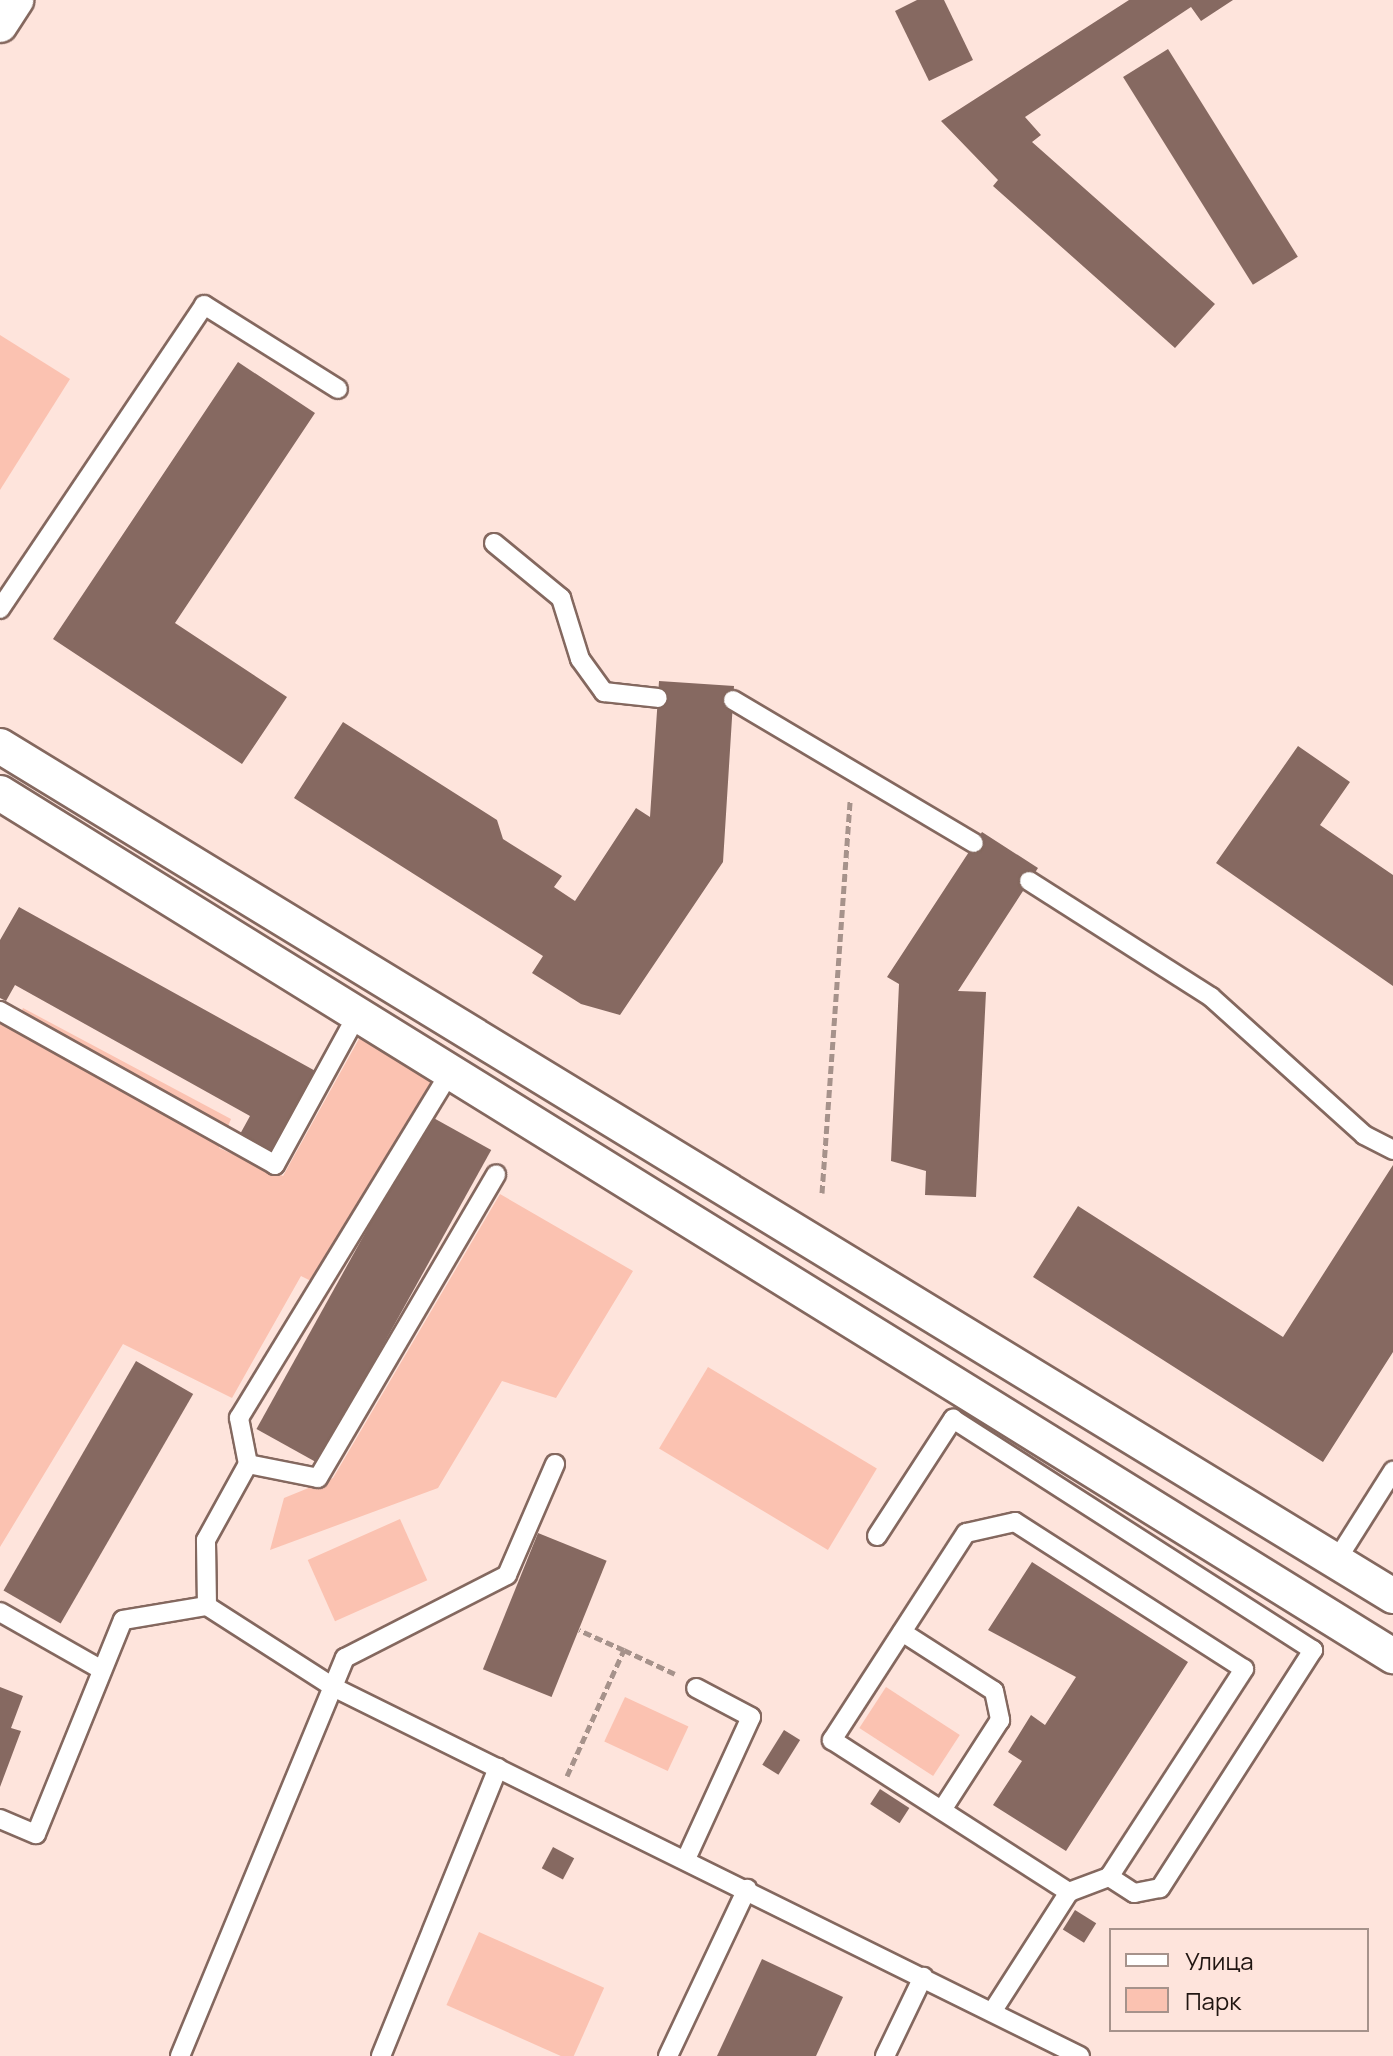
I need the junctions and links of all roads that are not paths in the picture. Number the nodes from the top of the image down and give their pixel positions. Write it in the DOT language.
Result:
graph roads {
  1 [pos="16,0"];
  2 [pos="0,25"];
  3 [pos="338,389"];
  4 [pos="494,543"];
  5 [pos="0,609"];
  6 [pos="658,698"];
  7 [pos="733,700"];
  8 [pos="0,746"];
  9 [pos="0,793"];
  10 [pos="974,843"];
  11 [pos="1029,881"];
  12 [pos="0,1011"];
  13 [pos="349,1030"];
  14 [pos="451,1071"];
  15 [pos="1393,1150"];
  16 [pos="496,1174"];
  17 [pos="248,1464"];
  18 [pos="555,1464"];
  19 [pos="1393,1471"];
  20 [pos="877,1536"];
  21 [pos="1336,1561"];
  22 [pos="1393,1596"];
  23 [pos="207,1606"];
  24 [pos="0,1612"];
  25 [pos="902,1632"];
  26 [pos="1393,1656"];
  27 [pos="102,1670"];
  28 [pos="333,1687"];
  29 [pos="696,1688"];
  30 [pos="498,1768"];
  31 [pos="942,1810"];
  32 [pos="0,1819"];
  33 [pos="686,1859"];
  34 [pos="1109,1877"];
  35 [pos="747,1889"];
  36 [pos="1069,1892"];
  37 [pos="923,1977"];
  38 [pos="992,2012"];
  39 [pos="180,2056"];
  40 [pos="381,2056"];
  41 [pos="668,2056"];
  42 [pos="885,2056"];
  43 [pos="1080,2056"];
  1 -- 2 [label="street"];
  3 -- 5 [label="lane"];
  4 -- 6 [label="lane"];
  7 -- 10 [label="lane"];
  8 -- 21 [label="street"];
  9 -- 14 [label="street"];
  11 -- 15 [label="lane"];
  12 -- 13 [label="lane"];
  14 -- 17 [label="lane"];
  14 -- 26 [label="street"];
  16 -- 17 [label="lane"];
  17 -- 23 [label="lane"];
  18 -- 28 [label="lane"];
  19 -- 21 [label="lane"];
  20 -- 34 [label="lane"];
  21 -- 22 [label="street"];
  23 -- 27 [label="lane"];
  23 -- 28 [label="lane"];
  24 -- 27 [label="lane"];
  25 -- 31 [label="lane"];
  25 -- 31 [label="lane"];
  25 -- 34 [label="lane"];
  27 -- 32 [label="lane"];
  28 -- 30 [label="lane"];
  28 -- 39 [label="lane"];
  29 -- 33 [label="lane"];
  30 -- 33 [label="lane"];
  30 -- 40 [label="lane"];
  31 -- 36 [label="lane"];
  33 -- 35 [label="lane"];
  34 -- 36 [label="lane"];
  35 -- 37 [label="lane"];
  35 -- 41 [label="lane"];
  36 -- 38 [label="lane"];
  37 -- 38 [label="lane"];
  37 -- 42 [label="lane"];
  38 -- 43 [label="lane"];
}
